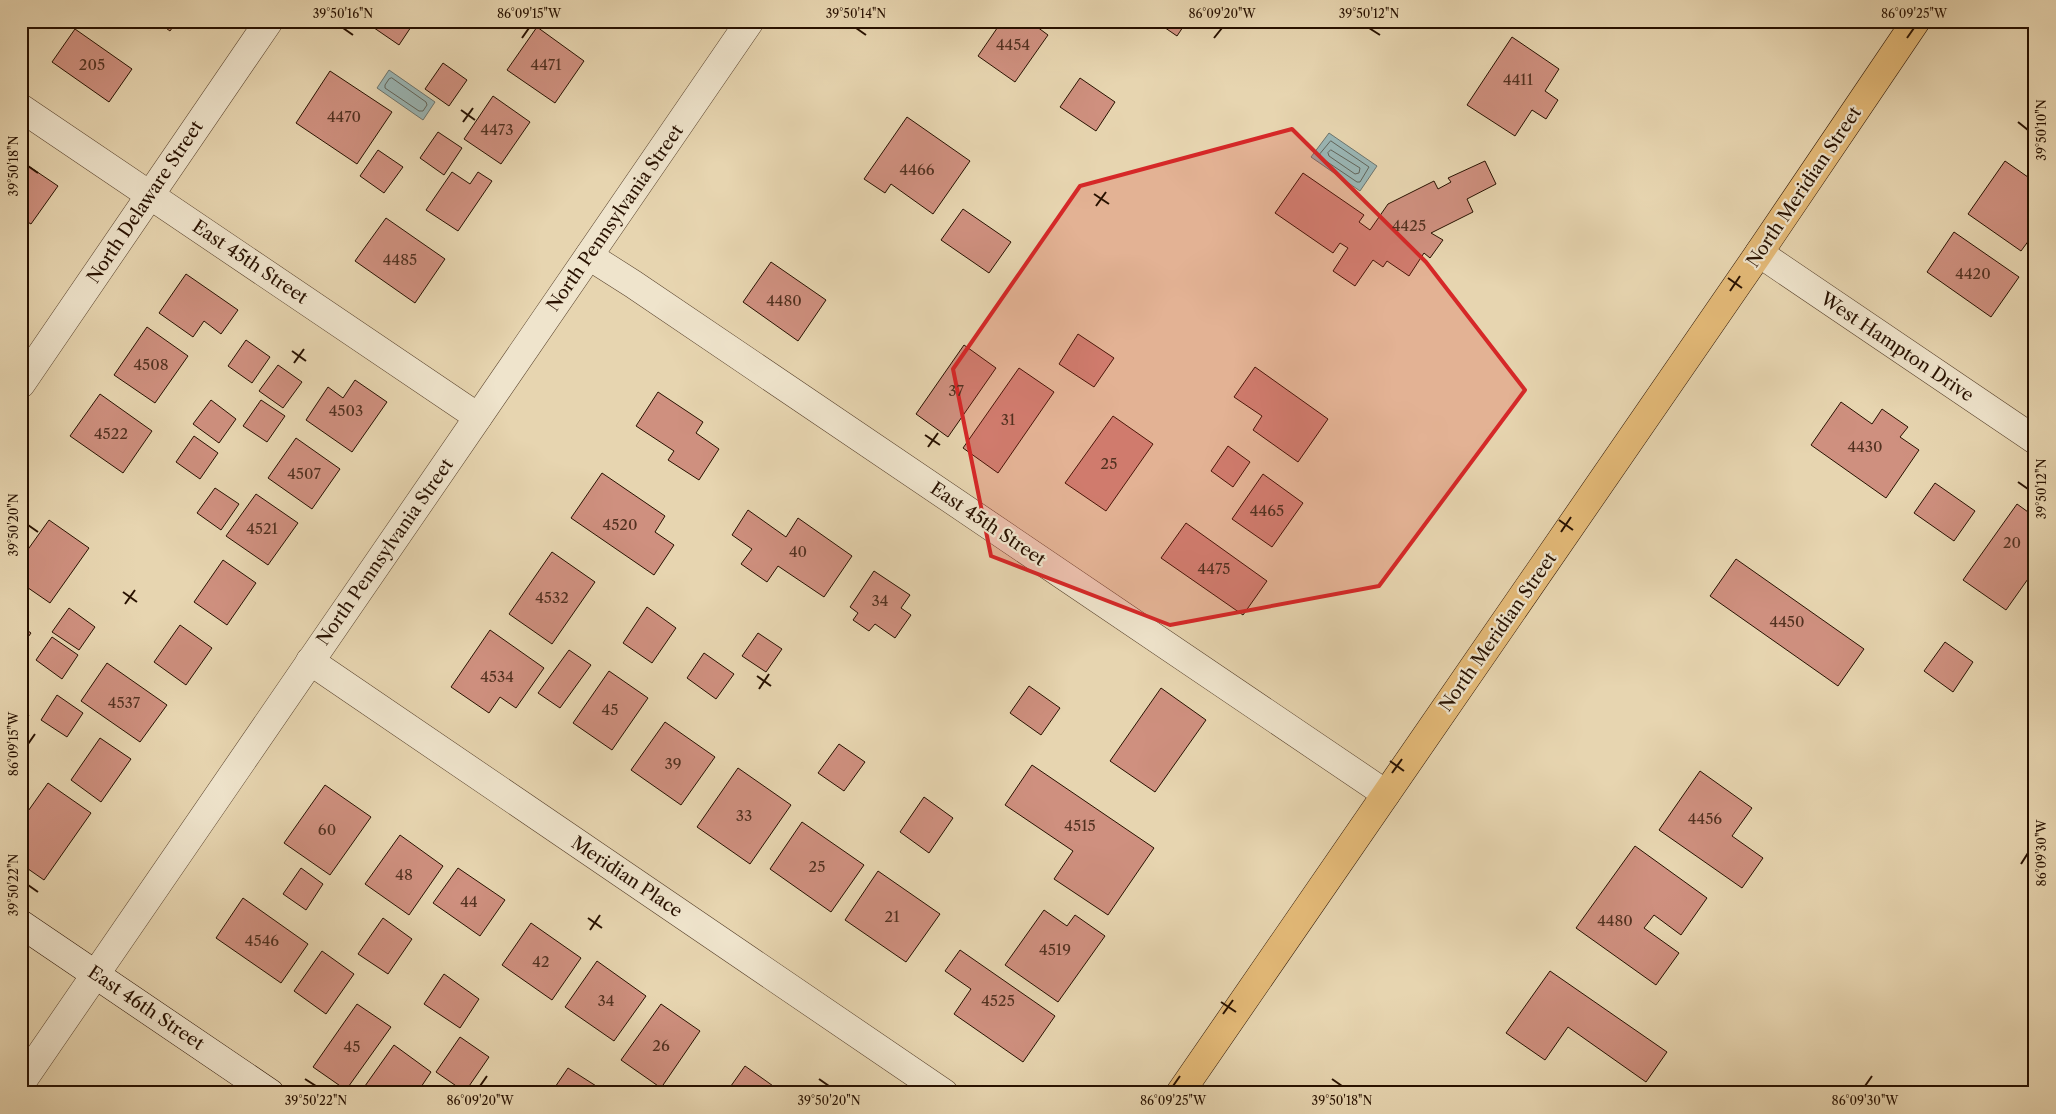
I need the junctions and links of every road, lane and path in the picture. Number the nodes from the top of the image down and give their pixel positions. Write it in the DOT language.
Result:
graph roads {
  1 [pos="269,21"];
  2 [pos="750,21"];
  3 [pos="1916,21"];
  4 [pos="21,108"];
  5 [pos="150,194"];
  6 [pos="1759,253"];
  7 [pos="589,256"];
  8 [pos="21,384"];
  9 [pos="478,417"];
  10 [pos="2035,440"];
  11 [pos="310,661"];
  12 [pos="1386,794"];
  13 [pos="21,924"];
  14 [pos="96,974"];
  15 [pos="21,1083"];
  16 [pos="270,1093"];
  17 [pos="944,1093"];
  18 [pos="1180,1093"];
  1 -- 5 [label="street, North Delaware Street"];
  2 -- 7 [label="street, North Pennsylvania Street"];
  3 -- 6 [label="main road, North Meridian Street"];
  4 -- 5 [label="street, East 45th Street"];
  5 -- 8 [label="street, North Delaware Street"];
  5 -- 9 [label="street, East 45th Street"];
  6 -- 10 [label="street, West Hampton Drive"];
  6 -- 12 [label="main road, North Meridian Street"];
  7 -- 9 [label="street, North Pennsylvania Street"];
  7 -- 12 [label="street, East 45th Street"];
  9 -- 11 [label="street, North Pennsylvania Street"];
  11 -- 14 [label="street, North Pennsylvania Street"];
  11 -- 17 [label="street, Meridian Place"];
  12 -- 18 [label="main road, North Meridian Street"];
  13 -- 14 [label="street, East 46th Street"];
  14 -- 15 [label="street, North Pennsylvania Street"];
  14 -- 16 [label="street, East 46th Street"];
}
